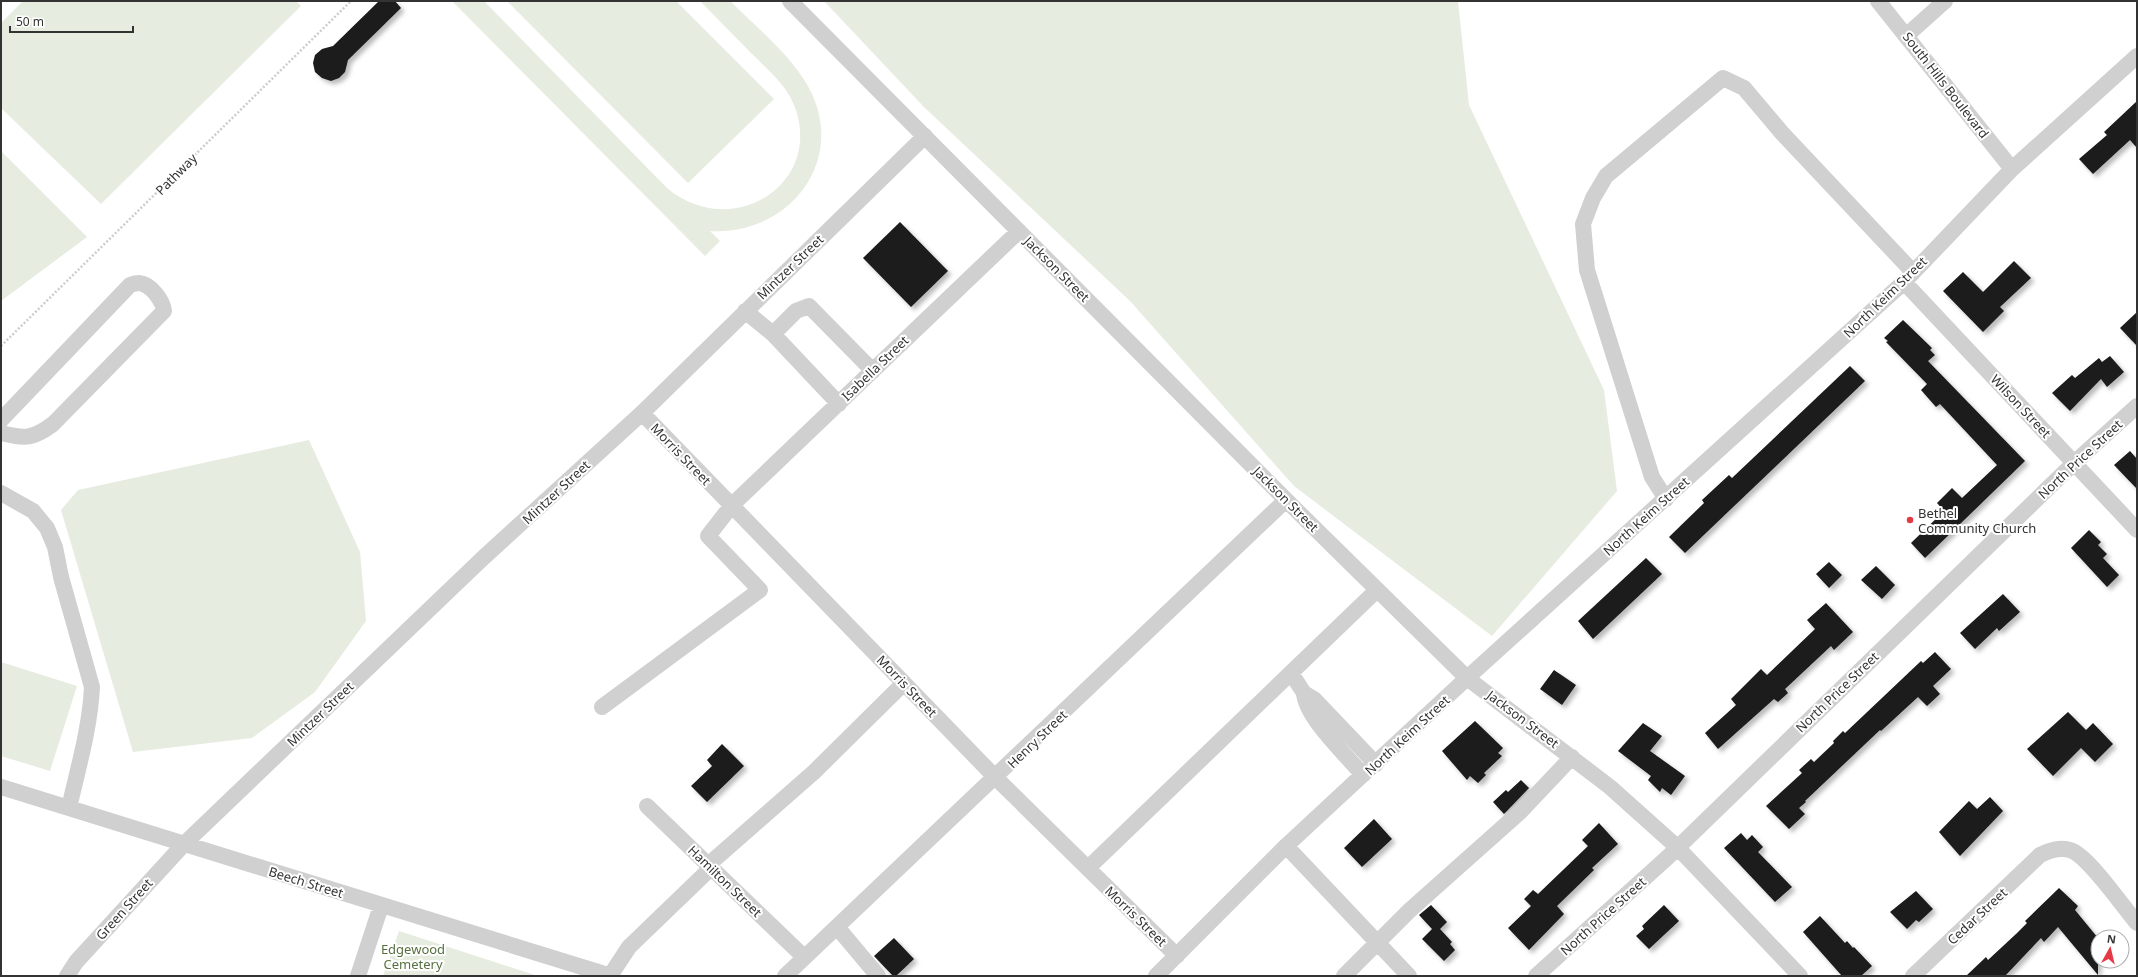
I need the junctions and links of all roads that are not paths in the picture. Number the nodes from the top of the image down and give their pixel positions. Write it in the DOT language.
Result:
graph roads {
  1 [pos="790,1"];
  2 [pos="1878,1"];
  3 [pos="1945,1"];
  4 [pos="1907,35"];
  5 [pos="2137,56"];
  6 [pos="925,136"];
  7 [pos="2012,169"];
  8 [pos="1019,231"];
  9 [pos="1909,277"];
  10 [pos="745,311"];
  11 [pos="772,334"];
  12 [pos="873,371"];
  13 [pos="838,404"];
  14 [pos="2137,406"];
  15 [pos="642,413"];
  16 [pos="1,420"];
  17 [pos="1,433"];
  18 [pos="2074,463"];
  19 [pos="1,494"];
  20 [pos="1666,499"];
  21 [pos="1286,500"];
  22 [pos="732,505"];
  23 [pos="2137,530"];
  24 [pos="1377,590"];
  25 [pos="1290,673"];
  26 [pos="1467,678"];
  27 [pos="904,683"];
  28 [pos="1304,693"];
  29 [pos="602,707"];
  30 [pos="1572,757"];
  31 [pos="1376,764"];
  32 [pos="1364,775"];
  33 [pos="996,778"];
  34 [pos="1,787"];
  35 [pos="647,806"];
  36 [pos="69,808"];
  37 [pos="184,844"];
  38 [pos="1286,846"];
  39 [pos="1677,847"];
  40 [pos="710,866"];
  41 [pos="1088,868"];
  42 [pos="381,906"];
  43 [pos="2137,923"];
  44 [pos="836,927"];
  45 [pos="1378,943"];
  46 [pos="1177,956"];
  47 [pos="804,957"];
  48 [pos="67,976"];
  49 [pos="358,976"];
  50 [pos="610,976"];
  51 [pos="785,976"];
  52 [pos="878,976"];
  53 [pos="1156,976"];
  54 [pos="1344,976"];
  55 [pos="1409,976"];
  56 [pos="1536,976"];
  57 [pos="1800,976"];
  58 [pos="1913,976"];
  1 -- 6 [label="street, Jackson Street"];
  2 -- 4 [label="street, South Hills Boulevard"];
  3 -- 4 [label="street"];
  4 -- 7 [label="street, South Hills Boulevard"];
  5 -- 7 [label="street, North Keim Street"];
  6 -- 8 [label="street, Jackson Street"];
  6 -- 10 [label="street, Mintzer Street"];
  7 -- 9 [label="street, North Keim Street"];
  8 -- 12 [label="street, Isabella Street"];
  8 -- 21 [label="street, Jackson Street"];
  9 -- 18 [label="street, Wilson Street"];
  9 -- 20 [label="street, North Keim Street"];
  9 -- 20 [label="street, Wilson Street"];
  10 -- 11 [label="street"];
  10 -- 15 [label="street, Mintzer Street"];
  11 -- 12 [label="street"];
  11 -- 13 [label="street"];
  12 -- 13 [label="street, Isabella Street"];
  13 -- 22 [label="street, Isabella Street"];
  14 -- 18 [label="street, North Price Street"];
  15 -- 22 [label="street, Morris Street"];
  15 -- 37 [label="street, Mintzer Street"];
  16 -- 17 [label="street"];
  18 -- 23 [label="street, Wilson Street"];
  18 -- 39 [label="street, North Price Street"];
  19 -- 36 [label="street"];
  20 -- 26 [label="street, North Keim Street"];
  21 -- 24 [label="street, Jackson Street"];
  21 -- 33 [label="street, Henry Street"];
  22 -- 27 [label="street, Morris Street"];
  22 -- 29 [label="street, Isabella Street"];
  24 -- 25 [label="street"];
  24 -- 26 [label="street, Jackson Street"];
  25 -- 28 [label="street"];
  25 -- 41 [label="street"];
  26 -- 30 [label="street, Jackson Street"];
  26 -- 31 [label="street, North Keim Street"];
  27 -- 33 [label="street, Morris Street"];
  27 -- 40 [label="street"];
  28 -- 31 [label="street"];
  28 -- 32 [label="street"];
  30 -- 39 [label="street, Jackson Street"];
  30 -- 45 [label="street"];
  31 -- 32 [label="street, North Keim Street"];
  32 -- 38 [label="street, North Keim Street"];
  33 -- 41 [label="street, Morris Street"];
  33 -- 44 [label="street, Henry Street"];
  34 -- 36 [label="street, Beech Street"];
  35 -- 40 [label="street, Hamilton Street"];
  36 -- 37 [label="street, Beech Street"];
  37 -- 42 [label="street, Beech Street"];
  37 -- 48 [label="street, Green Street"];
  38 -- 45 [label="street"];
  38 -- 46 [label="street, North Keim Street"];
  39 -- 56 [label="street, North Price Street"];
  39 -- 57 [label="street, Jackson Street"];
  40 -- 47 [label="street, Hamilton Street"];
  40 -- 50 [label="street"];
  41 -- 46 [label="street, Morris Street"];
  42 -- 49 [label="street"];
  42 -- 50 [label="street, Beech Street"];
  43 -- 58 [label="street, Cedar Street"];
  44 -- 47 [label="street, Henry Street"];
  44 -- 52 [label="street"];
  45 -- 54 [label="street"];
  45 -- 55 [label="street"];
  46 -- 53 [label="street, North Keim Street"];
  47 -- 51 [label="street, Henry Street"];
}
